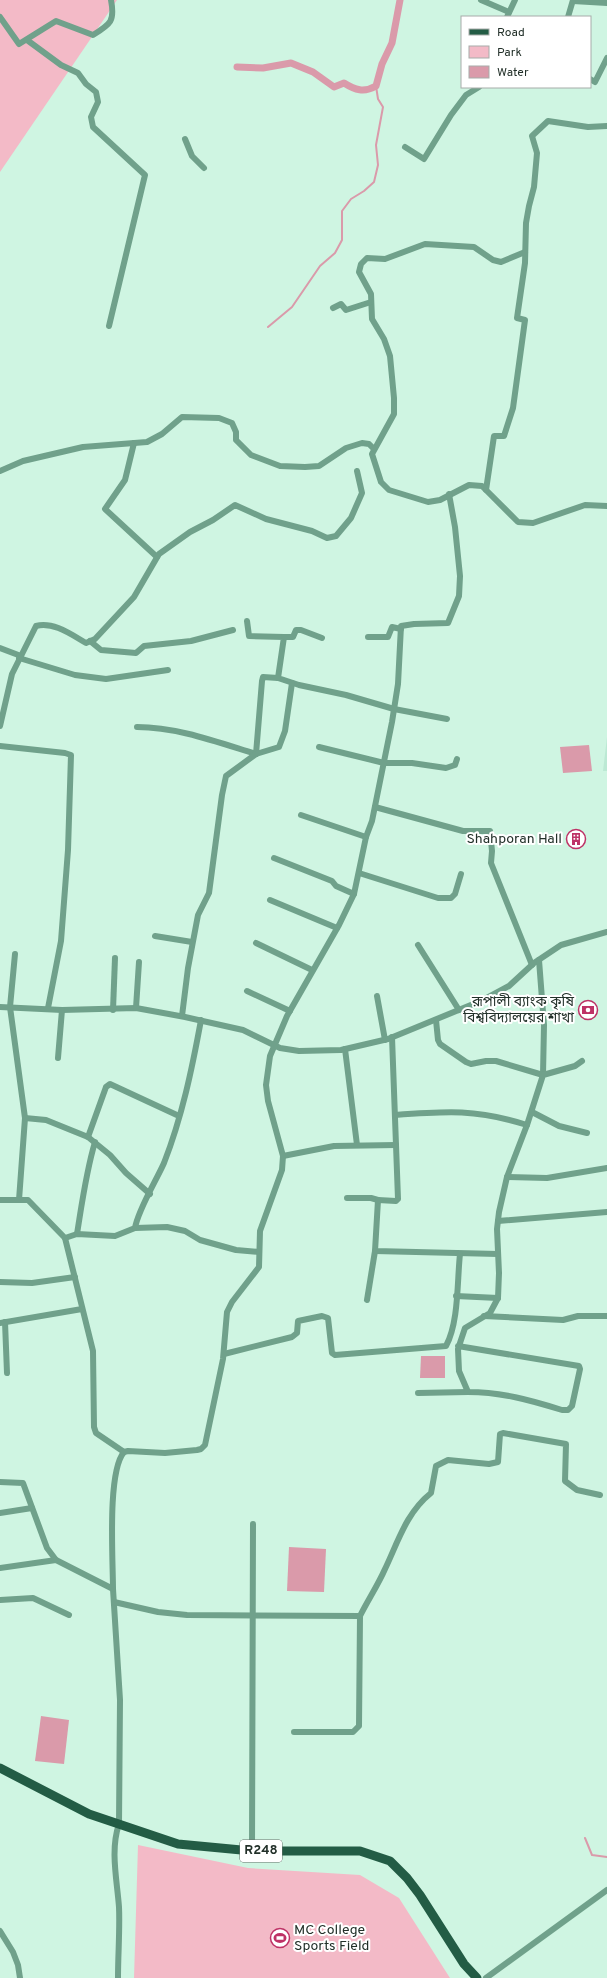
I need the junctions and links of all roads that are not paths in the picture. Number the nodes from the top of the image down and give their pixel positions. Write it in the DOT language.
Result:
graph roads {
  1 [pos="110,0"];
  2 [pos="480,0"];
  3 [pos="515,0"];
  4 [pos="573,0"];
  5 [pos="607,3"];
  6 [pos="508,14"];
  7 [pos="0,16"];
  8 [pos="568,16"];
  9 [pos="27,40"];
  10 [pos="607,58"];
  11 [pos="591,80"];
  12 [pos="477,88"];
  13 [pos="607,126"];
  14 [pos="185,139"];
  15 [pos="405,147"];
  16 [pos="204,168"];
  17 [pos="526,252"];
  18 [pos="371,302"];
  19 [pos="333,308"];
  20 [pos="109,326"];
  21 [pos="134,443"];
  22 [pos="374,449"];
  23 [pos="0,471"];
  24 [pos="357,471"];
  25 [pos="486,490"];
  26 [pos="449,494"];
  27 [pos="607,506"];
  28 [pos="157,557"];
  29 [pos="247,621"];
  30 [pos="401,629"];
  31 [pos="233,630"];
  32 [pos="284,637"];
  33 [pos="322,638"];
  34 [pos="368,638"];
  35 [pos="90,641"];
  36 [pos="0,648"];
  37 [pos="20,657"];
  38 [pos="168,670"];
  39 [pos="278,678"];
  40 [pos="292,683"];
  41 [pos="2,704"];
  42 [pos="394,709"];
  43 [pos="447,719"];
  44 [pos="0,726"];
  45 [pos="137,727"];
  46 [pos="0,746"];
  47 [pos="319,747"];
  48 [pos="256,754"];
  49 [pos="457,759"];
  50 [pos="384,763"];
  51 [pos="375,808"];
  52 [pos="301,815"];
  53 [pos="366,837"];
  54 [pos="274,858"];
  55 [pos="359,873"];
  56 [pos="461,874"];
  57 [pos="354,894"];
  58 [pos="270,900"];
  59 [pos="337,928"];
  60 [pos="607,932"];
  61 [pos="155,936"];
  62 [pos="192,942"];
  63 [pos="256,943"];
  64 [pos="418,945"];
  65 [pos="15,954"];
  66 [pos="115,958"];
  67 [pos="539,960"];
  68 [pos="138,962"];
  69 [pos="532,965"];
  70 [pos="312,970"];
  71 [pos="246,991"];
  72 [pos="378,996"];
  73 [pos="0,1006"];
  74 [pos="10,1007"];
  75 [pos="48,1008"];
  76 [pos="136,1008"];
  77 [pos="62,1010"];
  78 [pos="113,1010"];
  79 [pos="459,1010"];
  80 [pos="290,1011"];
  81 [pos="182,1016"];
  82 [pos="201,1020"];
  83 [pos="436,1020"];
  84 [pos="392,1037"];
  85 [pos="385,1040"];
  86 [pos="273,1045"];
  87 [pos="345,1049"];
  88 [pos="58,1058"];
  89 [pos="582,1061"];
  90 [pos="543,1075"];
  91 [pos="532,1112"];
  92 [pos="395,1115"];
  93 [pos="179,1116"];
  94 [pos="26,1118"];
  95 [pos="528,1125"];
  96 [pos="587,1133"];
  97 [pos="88,1137"];
  98 [pos="95,1142"];
  99 [pos="357,1145"];
  100 [pos="396,1145"];
  101 [pos="283,1156"];
  102 [pos="607,1168"];
  103 [pos="507,1176"];
  104 [pos="150,1194"];
  105 [pos="348,1198"];
  106 [pos="0,1200"];
  107 [pos="19,1200"];
  108 [pos="378,1200"];
  109 [pos="607,1212"];
  110 [pos="498,1221"];
  111 [pos="135,1228"];
  112 [pos="77,1234"];
  113 [pos="65,1238"];
  114 [pos="375,1251"];
  115 [pos="259,1252"];
  116 [pos="460,1254"];
  117 [pos="498,1254"];
  118 [pos="75,1277"];
  119 [pos="0,1282"];
  120 [pos="456,1296"];
  121 [pos="498,1298"];
  122 [pos="367,1300"];
  123 [pos="82,1309"];
  124 [pos="484,1316"];
  125 [pos="607,1316"];
  126 [pos="2,1323"];
  127 [pos="458,1346"];
  128 [pos="224,1354"];
  129 [pos="7,1373"];
  130 [pos="468,1392"];
  131 [pos="418,1393"];
  132 [pos="124,1452"];
  133 [pos="0,1482"];
  134 [pos="600,1495"];
  135 [pos="32,1508"];
  136 [pos="0,1513"];
  137 [pos="253,1524"];
  138 [pos="56,1560"];
  139 [pos="0,1568"];
  140 [pos="113,1589"];
  141 [pos="0,1600"];
  142 [pos="114,1602"];
  143 [pos="69,1615"];
  144 [pos="253,1616"];
  145 [pos="360,1616"];
  146 [pos="294,1732"];
  147 [pos="0,1768"];
  148 [pos="119,1824"];
  149 [pos="252,1852"];
  150 [pos="607,1890"];
  151 [pos="0,1931"];
  152 [pos="20,1978"];
  153 [pos="118,1978"];
  154 [pos="477,1978"];
  155 [pos="486,1978"];
  1 -- 9 [label="street"];
  2 -- 6 [label="street"];
  3 -- 6 [label="street"];
  4 -- 5 [label="street"];
  4 -- 8 [label="street"];
  7 -- 9 [label="street"];
  9 -- 20 [label="street"];
  10 -- 11 [label="street"];
  12 -- 15 [label="street"];
  13 -- 17 [label="street"];
  14 -- 16 [label="street"];
  17 -- 18 [label="street"];
  17 -- 25 [label="street"];
  18 -- 19 [label="street"];
  18 -- 22 [label="street"];
  21 -- 22 [label="street"];
  21 -- 23 [label="street"];
  21 -- 28 [label="street"];
  22 -- 26 [label="street"];
  24 -- 28 [label="street"];
  25 -- 26 [label="street"];
  25 -- 27 [label="street"];
  26 -- 30 [label="street"];
  28 -- 35 [label="street"];
  29 -- 32 [label="street"];
  30 -- 34 [label="street"];
  30 -- 42 [label="street"];
  31 -- 35 [label="street"];
  32 -- 33 [label="street"];
  32 -- 39 [label="street"];
  35 -- 37 [label="street"];
  36 -- 37 [label="street"];
  37 -- 38 [label="street"];
  37 -- 41 [label="street"];
  39 -- 40 [label="street"];
  39 -- 48 [label="street"];
  40 -- 42 [label="street"];
  40 -- 48 [label="street"];
  41 -- 44 [label="street"];
  42 -- 43 [label="street"];
  42 -- 50 [label="street"];
  45 -- 48 [label="street"];
  46 -- 75 [label="street"];
  47 -- 50 [label="street"];
  48 -- 62 [label="street"];
  49 -- 50 [label="street"];
  50 -- 51 [label="street"];
  51 -- 53 [label="street"];
  51 -- 69 [label="street"];
  52 -- 53 [label="street"];
  53 -- 55 [label="street"];
  54 -- 57 [label="street"];
  55 -- 56 [label="street"];
  55 -- 57 [label="street"];
  57 -- 59 [label="street"];
  58 -- 59 [label="street"];
  59 -- 70 [label="street"];
  60 -- 67 [label="street"];
  61 -- 62 [label="street"];
  62 -- 81 [label="street"];
  63 -- 70 [label="street"];
  64 -- 79 [label="street"];
  65 -- 74 [label="street"];
  66 -- 78 [label="street"];
  67 -- 69 [label="street"];
  67 -- 90 [label="street"];
  68 -- 76 [label="street"];
  69 -- 79 [label="street"];
  70 -- 80 [label="street"];
  71 -- 80 [label="street"];
  72 -- 85 [label="street"];
  73 -- 74 [label="street"];
  74 -- 75 [label="street"];
  74 -- 94 [label="street"];
  75 -- 77 [label="street"];
  76 -- 78 [label="street"];
  76 -- 81 [label="street"];
  77 -- 78 [label="street"];
  77 -- 88 [label="street"];
  79 -- 83 [label="street"];
  80 -- 86 [label="street"];
  81 -- 82 [label="street"];
  82 -- 86 [label="street"];
  82 -- 93 [label="street"];
  83 -- 84 [label="street"];
  83 -- 90 [label="street"];
  84 -- 85 [label="street"];
  84 -- 92 [label="street"];
  85 -- 87 [label="street"];
  86 -- 87 [label="street"];
  86 -- 101 [label="street"];
  87 -- 99 [label="street"];
  89 -- 90 [label="street"];
  90 -- 91 [label="street"];
  91 -- 95 [label="street"];
  91 -- 96 [label="street"];
  92 -- 95 [label="street"];
  92 -- 100 [label="street"];
  93 -- 97 [label="street"];
  93 -- 104 [label="street"];
  94 -- 97 [label="street"];
  94 -- 107 [label="street"];
  95 -- 103 [label="street"];
  97 -- 98 [label="street"];
  98 -- 104 [label="street"];
  98 -- 112 [label="street"];
  99 -- 100 [label="street"];
  99 -- 101 [label="street"];
  100 -- 108 [label="street"];
  101 -- 115 [label="street"];
  102 -- 103 [label="street"];
  103 -- 110 [label="street"];
  104 -- 111 [label="street"];
  105 -- 108 [label="street"];
  106 -- 107 [label="street"];
  107 -- 113 [label="street"];
  108 -- 114 [label="street"];
  109 -- 110 [label="street"];
  110 -- 117 [label="street"];
  111 -- 112 [label="street"];
  111 -- 115 [label="street"];
  112 -- 113 [label="street"];
  113 -- 118 [label="street"];
  114 -- 116 [label="street"];
  114 -- 122 [label="street"];
  115 -- 128 [label="street"];
  116 -- 117 [label="street"];
  116 -- 120 [label="street"];
  117 -- 121 [label="street"];
  118 -- 119 [label="street"];
  118 -- 123 [label="street"];
  120 -- 121 [label="street"];
  120 -- 128 [label="street"];
  121 -- 124 [label="street"];
  123 -- 126 [label="street"];
  123 -- 132 [label="street"];
  124 -- 125 [label="street"];
  124 -- 127 [label="street"];
  126 -- 129 [label="street"];
  127 -- 130 [label="street"];
  127 -- 130 [label="street"];
  128 -- 132 [label="street"];
  130 -- 131 [label="street"];
  132 -- 140 [label="street"];
  133 -- 135 [label="street"];
  134 -- 145 [label="street"];
  135 -- 136 [label="street"];
  135 -- 138 [label="street"];
  137 -- 144 [label="street"];
  138 -- 139 [label="street"];
  138 -- 140 [label="street"];
  140 -- 142 [label="street"];
  141 -- 143 [label="street"];
  142 -- 144 [label="street"];
  142 -- 148 [label="street"];
  144 -- 145 [label="street"];
  144 -- 149 [label="street"];
  145 -- 146 [label="street"];
  147 -- 148 [label="main road, R248"];
  148 -- 149 [label="main road, R248"];
  148 -- 153 [label="street"];
  149 -- 154 [label="main road, R248"];
  150 -- 155 [label="street"];
  151 -- 152 [label="street"];
}
